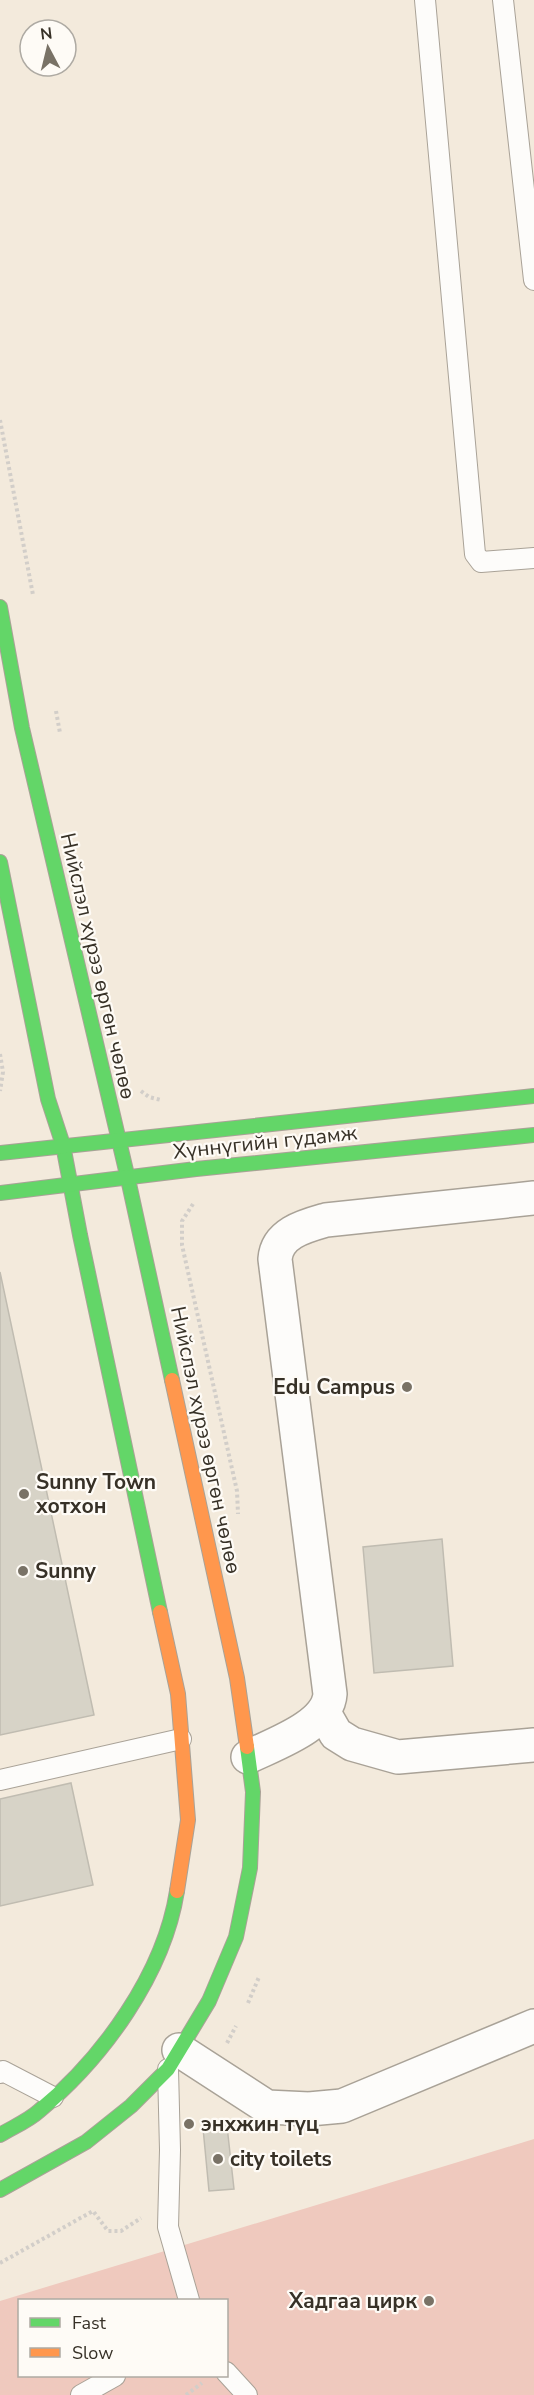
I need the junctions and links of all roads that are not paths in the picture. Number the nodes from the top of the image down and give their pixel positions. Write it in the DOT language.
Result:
graph roads {
  1 [pos="425,0"];
  2 [pos="503,0"];
  3 [pos="534,280"];
  4 [pos="534,558"];
  5 [pos="0,607"];
  6 [pos="0,862"];
  7 [pos="534,1096"];
  8 [pos="534,1135"];
  9 [pos="119,1141"];
  10 [pos="63,1145"];
  11 [pos="0,1153"];
  12 [pos="128,1179"];
  13 [pos="72,1185"];
  14 [pos="0,1193"];
  15 [pos="534,1198"];
  16 [pos="324,1713"];
  17 [pos="182,1739"];
  18 [pos="534,1745"];
  19 [pos="248,1757"];
  20 [pos="0,1780"];
  21 [pos="534,2026"];
  22 [pos="173,2060"];
  23 [pos="0,2073"];
  24 [pos="53,2097"];
  25 [pos="0,2135"];
  26 [pos="0,2190"];
  27 [pos="188,2299"];
  28 [pos="228,2374"];
  29 [pos="113,2377"];
  30 [pos="81,2395"];
  31 [pos="247,2395"];
  1 -- 4 [label="lane"];
  2 -- 3 [label="lane"];
  5 -- 9 [label="main road, Нийслэл хүрээ өргөн чөлөө"];
  6 -- 10 [label="main road"];
  7 -- 9 [label="main road, Хүннүгийн гудамж"];
  8 -- 12 [label="main road, Хүннүгийн гудамж"];
  9 -- 10 [label="main road, Хүннүгийн гудамж"];
  9 -- 12 [label="main road, Нийслэл хүрээ өргөн чөлөө"];
  10 -- 11 [label="main road, Хүннүгийн гудамж"];
  10 -- 13 [label="main road"];
  12 -- 13 [label="main road, Хүннүгийн гудамж"];
  12 -- 19 [label="main road, Нийслэл хүрээ өргөн чөлөө"];
  13 -- 14 [label="main road, Хүннүгийн гудамж"];
  13 -- 17 [label="main road"];
  15 -- 16 [label="street"];
  16 -- 18 [label="street"];
  16 -- 19 [label="street"];
  17 -- 20 [label="lane"];
  17 -- 24 [label="main road"];
  19 -- 22 [label="main road, Нийслэл хүрээ өргөн чөлөө"];
  21 -- 22 [label="street"];
  22 -- 26 [label="main road, Нийслэл хүрээ өргөн чөлөө"];
  22 -- 27 [label="lane"];
  23 -- 24 [label="lane"];
  24 -- 25 [label="main road"];
  28 -- 31 [label="lane"];
  29 -- 30 [label="lane"];
}
